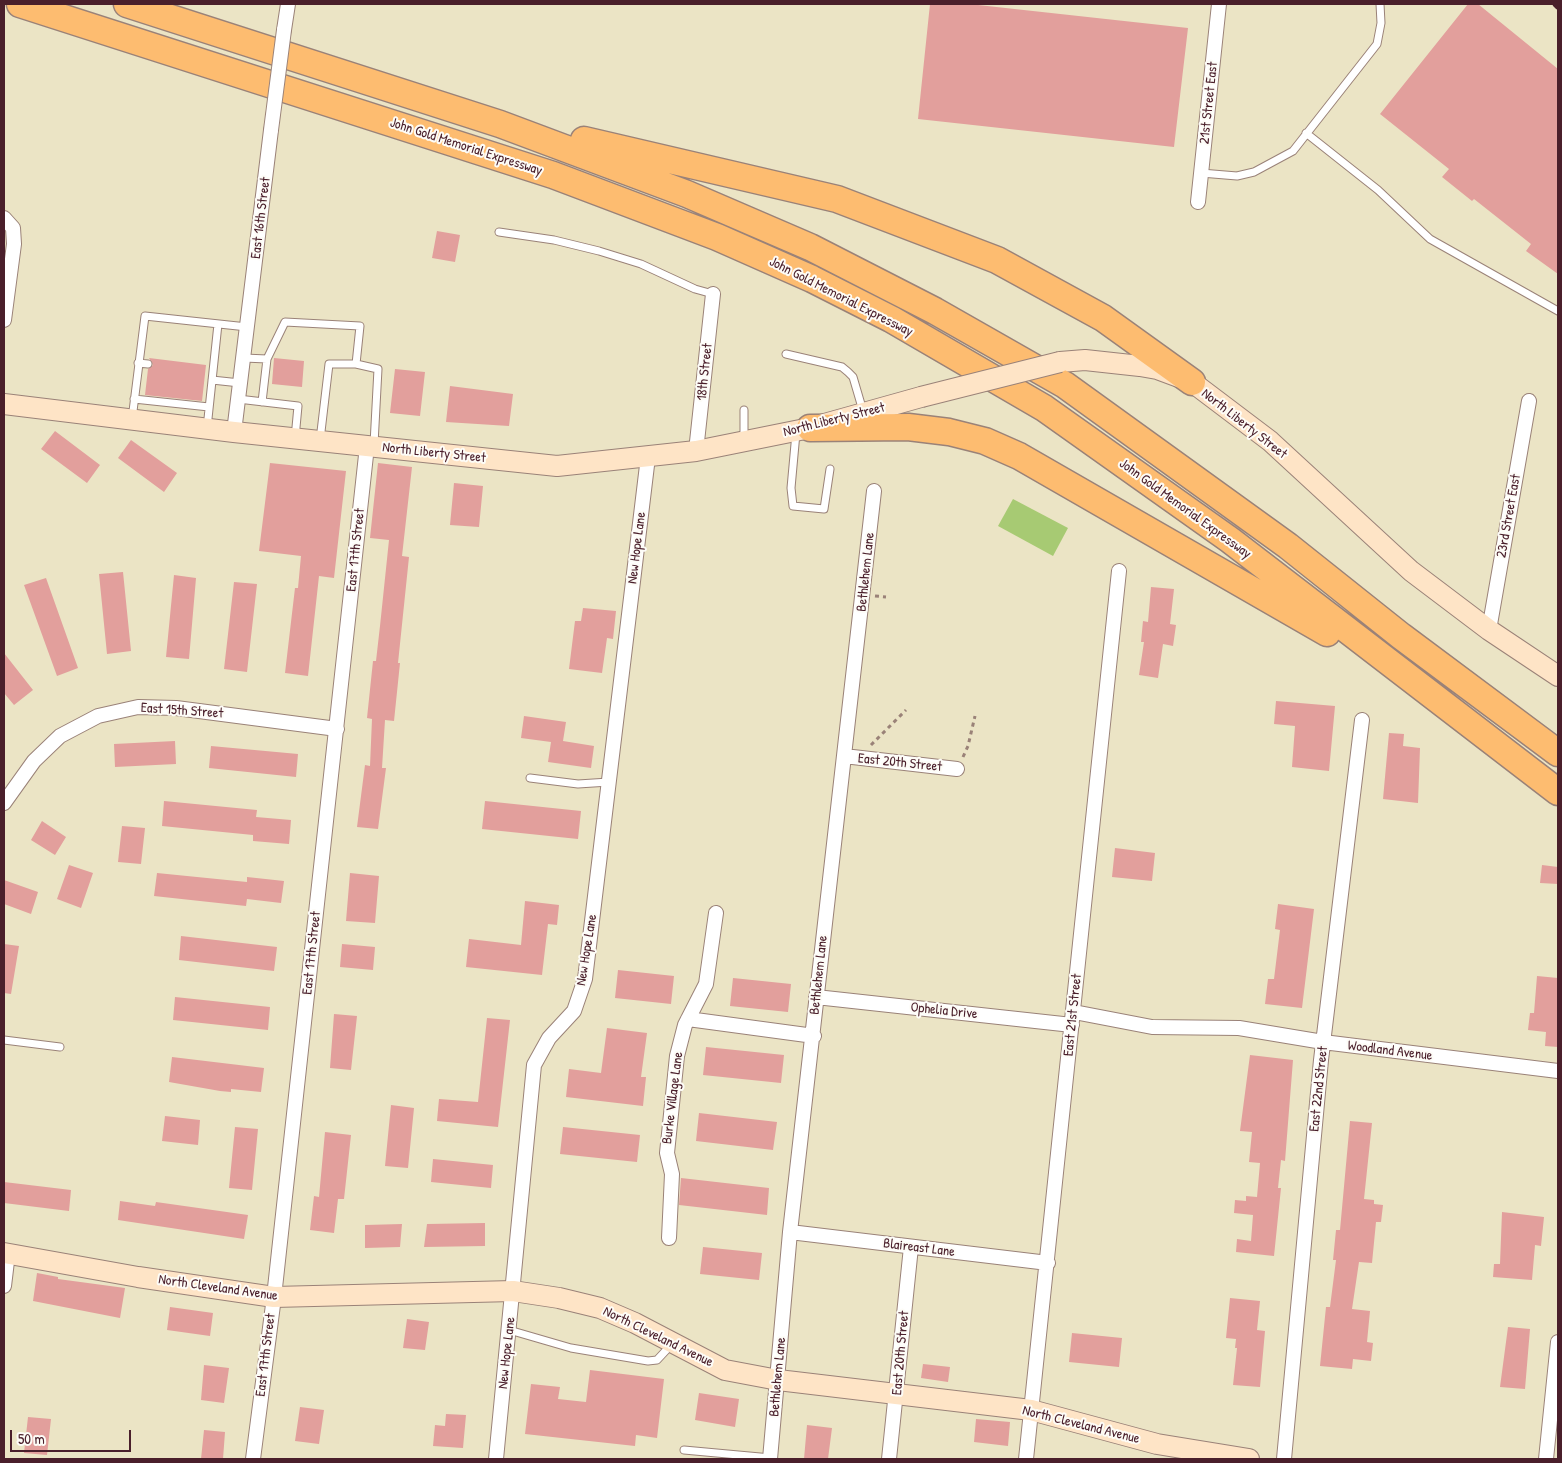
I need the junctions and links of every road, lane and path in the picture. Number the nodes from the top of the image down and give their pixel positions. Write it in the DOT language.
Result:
graph roads {
  1 [pos="20,4"];
  2 [pos="127,4"];
  3 [pos="137,4"];
  4 [pos="288,4"];
  5 [pos="1219,4"];
  6 [pos="1380,4"];
  7 [pos="168,17"];
  8 [pos="500,124"];
  9 [pos="1306,133"];
  10 [pos="1202,172"];
  11 [pos="1198,202"];
  12 [pos="4,218"];
  13 [pos="499,232"];
  14 [pos="713,294"];
  15 [pos="1558,311"];
  16 [pos="4,320"];
  17 [pos="218,324"];
  18 [pos="247,327"];
  19 [pos="786,354"];
  20 [pos="244,358"];
  21 [pos="267,359"];
  22 [pos="138,363"];
  23 [pos="148,364"];
  24 [pos="356,364"];
  25 [pos="212,380"];
  26 [pos="1192,382"];
  27 [pos="240,383"];
  28 [pos="238,399"];
  29 [pos="1529,401"];
  30 [pos="262,402"];
  31 [pos="4,404"];
  32 [pos="209,407"];
  33 [pos="133,409"];
  34 [pos="744,410"];
  35 [pos="864,414"];
  36 [pos="207,428"];
  37 [pos="803,429"];
  38 [pos="234,432"];
  39 [pos="295,438"];
  40 [pos="320,441"];
  41 [pos="744,441"];
  42 [pos="371,446"];
  43 [pos="696,451"];
  44 [pos="648,457"];
  45 [pos="830,469"];
  46 [pos="874,491"];
  47 [pos="1119,572"];
  48 [pos="875,596"];
  49 [pos="886,597"];
  50 [pos="1489,630"];
  51 [pos="1558,676"];
  52 [pos="1420,686"];
  53 [pos="906,710"];
  54 [pos="975,716"];
  55 [pos="1362,720"];
  56 [pos="337,729"];
  57 [pos="1558,754"];
  58 [pos="844,756"];
  59 [pos="863,758"];
  60 [pos="957,769"];
  61 [pos="530,778"];
  62 [pos="609,782"];
  63 [pos="1558,792"];
  64 [pos="4,803"];
  65 [pos="716,913"];
  66 [pos="816,997"];
  67 [pos="688,1019"];
  68 [pos="1073,1019"];
  69 [pos="814,1036"];
  70 [pos="4,1040"];
  71 [pos="1323,1042"];
  72 [pos="60,1047"];
  73 [pos="1558,1071"];
  74 [pos="790,1232"];
  75 [pos="670,1238"];
  76 [pos="911,1247"];
  77 [pos="6,1253"];
  78 [pos="1048,1262"];
  79 [pos="4,1286"];
  80 [pos="513,1291"];
  81 [pos="274,1297"];
  82 [pos="509,1330"];
  83 [pos="1558,1342"];
  84 [pos="674,1343"];
  85 [pos="778,1380"];
  86 [pos="897,1395"];
  87 [pos="1031,1410"];
  88 [pos="684,1450"];
  89 [pos="253,1459"];
  90 [pos="496,1459"];
  91 [pos="770,1459"];
  92 [pos="890,1459"];
  93 [pos="1026,1459"];
  94 [pos="1249,1459"];
  95 [pos="1284,1459"];
  96 [pos="1546,1459"];
  1 -- 52 [label="highway, John Gold Memorial Expressway"];
  2 -- 7 [label="highway, John Gold Memorial Expressway"];
  3 -- 7 [label="highway"];
  4 -- 18 [label="street, East 16th Street, bridge"];
  5 -- 10 [label="street, 21st Street East"];
  6 -- 9 [label="lane"];
  7 -- 8 [label="highway, John Gold Memorial Expressway"];
  8 -- 26 [label="highway"];
  8 -- 57 [label="highway, John Gold Memorial Expressway"];
  9 -- 10 [label="lane"];
  9 -- 15 [label="lane"];
  10 -- 11 [label="street, 21st Street East"];
  12 -- 16 [label="street"];
  13 -- 14 [label="lane"];
  14 -- 43 [label="street, 18th Street"];
  17 -- 18 [label="lane"];
  17 -- 22 [label="lane"];
  17 -- 25 [label="lane"];
  18 -- 20 [label="street, East 16th Street"];
  19 -- 35 [label="lane"];
  20 -- 21 [label="lane"];
  20 -- 27 [label="street, East 16th Street"];
  21 -- 24 [label="lane"];
  21 -- 30 [label="lane"];
  22 -- 23 [label="lane"];
  22 -- 33 [label="lane"];
  24 -- 40 [label="lane"];
  24 -- 42 [label="lane"];
  25 -- 27 [label="lane"];
  25 -- 32 [label="lane"];
  26 -- 35 [label="main road, North Liberty Street, bridge"];
  26 -- 50 [label="main road, North Liberty Street"];
  27 -- 28 [label="street, East 16th Street"];
  28 -- 30 [label="lane"];
  28 -- 38 [label="street, East 16th Street"];
  29 -- 50 [label="street, 23rd Street East"];
  30 -- 39 [label="lane"];
  31 -- 33 [label="main road, North Liberty Street"];
  32 -- 33 [label="lane"];
  32 -- 36 [label="lane"];
  33 -- 36 [label="main road, North Liberty Street"];
  34 -- 41 [label="lane"];
  35 -- 37 [label="main road, North Liberty Street"];
  36 -- 38 [label="main road, North Liberty Street"];
  37 -- 41 [label="main road, North Liberty Street"];
  37 -- 45 [label="lane"];
  37 -- 52 [label="highway"];
  38 -- 39 [label="main road, North Liberty Street"];
  39 -- 40 [label="main road, North Liberty Street"];
  40 -- 42 [label="main road, North Liberty Street"];
  41 -- 43 [label="main road, North Liberty Street"];
  42 -- 44 [label="main road, North Liberty Street"];
  42 -- 56 [label="street, East 17th Street"];
  43 -- 44 [label="main road, North Liberty Street"];
  44 -- 62 [label="street, New Hope Lane"];
  46 -- 58 [label="street, Bethlehem Lane"];
  47 -- 68 [label="street, East 21st Street"];
  48 -- 49 [label="path"];
  50 -- 51 [label="main road, North Liberty Street"];
  52 -- 63 [label="highway, John Gold Memorial Expressway"];
  53 -- 59 [label="path"];
  54 -- 60 [label="path"];
  55 -- 71 [label="street, East 22nd Street"];
  56 -- 64 [label="street, East 15th Street"];
  56 -- 81 [label="street, East 17th Street"];
  58 -- 59 [label="street, East 20th Street"];
  58 -- 66 [label="street, Bethlehem Lane"];
  59 -- 60 [label="street, East 20th Street"];
  61 -- 62 [label="lane"];
  62 -- 80 [label="street, New Hope Lane"];
  65 -- 67 [label="street, Burke Village Lane"];
  66 -- 68 [label="street, Ophelia Drive"];
  66 -- 69 [label="street, Bethlehem Lane"];
  67 -- 69 [label="street"];
  67 -- 75 [label="street, Burke Village Lane"];
  68 -- 71 [label="street, Woodland Avenue"];
  68 -- 78 [label="street, East 21st Street"];
  69 -- 74 [label="street, Bethlehem Lane"];
  70 -- 72 [label="lane"];
  71 -- 73 [label="street, Woodland Avenue"];
  71 -- 95 [label="street, East 22nd Street"];
  74 -- 76 [label="street, Blaireast Lane"];
  74 -- 85 [label="street, Bethlehem Lane"];
  76 -- 78 [label="street, Blaireast Lane"];
  76 -- 86 [label="street, East 20th Street"];
  77 -- 79 [label="street"];
  77 -- 81 [label="main road, North Cleveland Avenue"];
  78 -- 87 [label="street, East 21st Street"];
  80 -- 81 [label="main road, North Cleveland Avenue"];
  80 -- 82 [label="street, New Hope Lane"];
  80 -- 84 [label="main road, North Cleveland Avenue"];
  81 -- 89 [label="street, East 17th Street"];
  82 -- 84 [label="lane"];
  82 -- 90 [label="street, New Hope Lane"];
  83 -- 96 [label="street"];
  84 -- 85 [label="main road, North Cleveland Avenue"];
  85 -- 86 [label="main road, North Cleveland Avenue"];
  85 -- 91 [label="street, Bethlehem Lane"];
  86 -- 87 [label="main road, North Cleveland Avenue"];
  86 -- 92 [label="street, East 20th Street"];
  87 -- 93 [label="street, East 21st Street"];
  87 -- 94 [label="main road, North Cleveland Avenue"];
  88 -- 91 [label="lane"];
}
